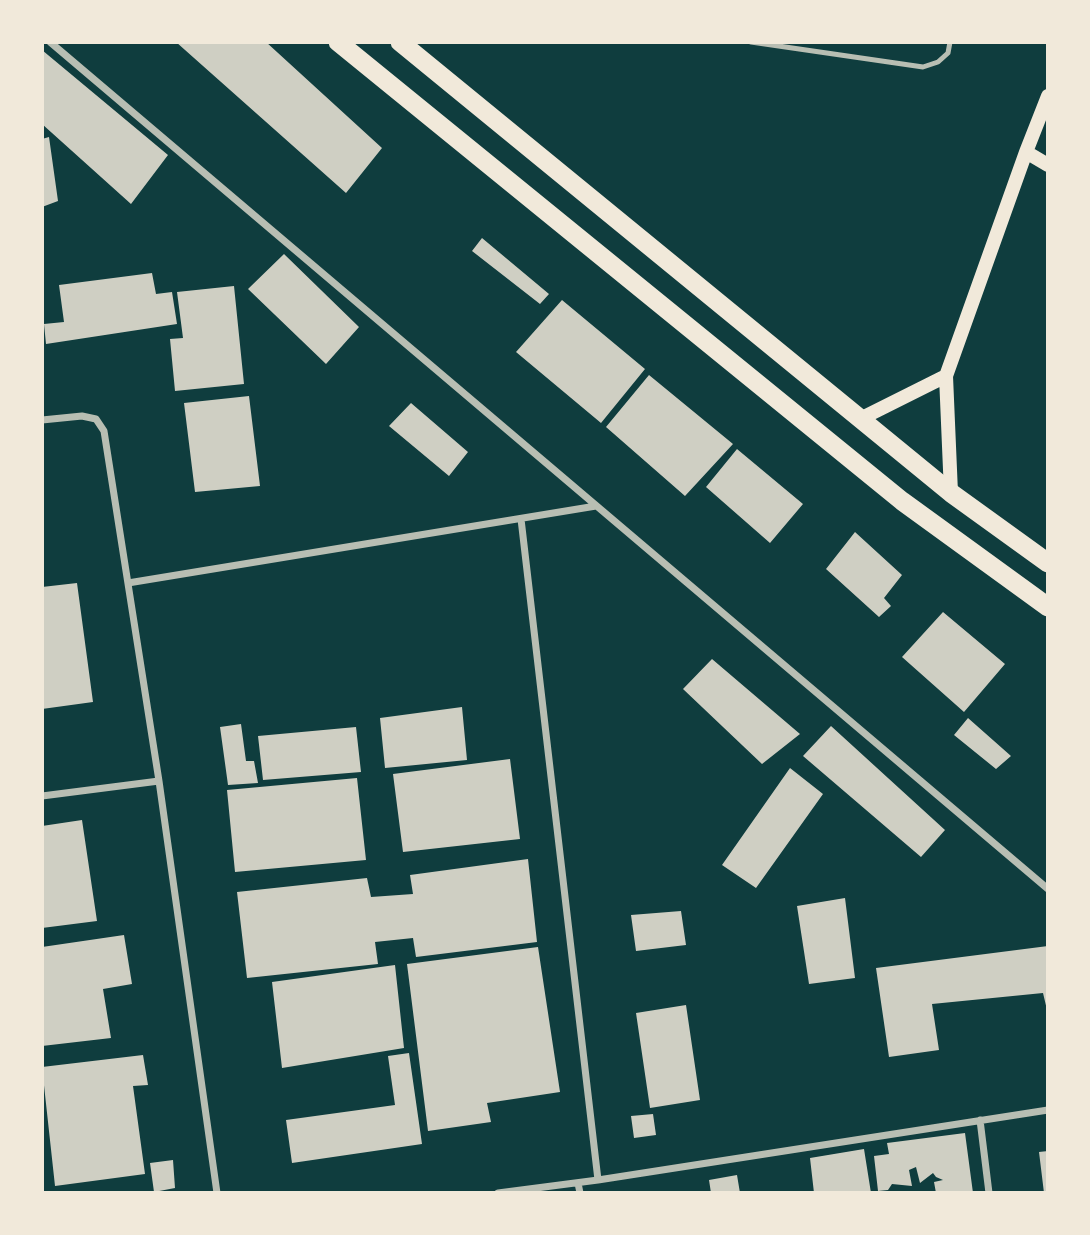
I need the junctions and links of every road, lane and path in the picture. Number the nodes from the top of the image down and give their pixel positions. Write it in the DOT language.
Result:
graph roads {
  1 [pos="50,42"];
  2 [pos="338,42"];
  3 [pos="400,42"];
  4 [pos="751,42"];
  5 [pos="950,42"];
  6 [pos="1048,96"];
  7 [pos="1026,152"];
  8 [pos="1048,165"];
  9 [pos="946,376"];
  10 [pos="860,419"];
  11 [pos="42,420"];
  12 [pos="951,493"];
  13 [pos="596,506"];
  14 [pos="521,519"];
  15 [pos="1048,563"];
  16 [pos="128,583"];
  17 [pos="1048,607"];
  18 [pos="159,781"];
  19 [pos="42,796"];
  20 [pos="1048,889"];
  21 [pos="1048,1110"];
  22 [pos="979,1120"];
  23 [pos="598,1180"];
  24 [pos="578,1182"];
  25 [pos="217,1193"];
  26 [pos="498,1193"];
  27 [pos="580,1193"];
  28 [pos="989,1193"];
  1 -- 13 [label="street"];
  2 -- 17 [label="highway"];
  3 -- 10 [label="highway"];
  4 -- 5 [label="lane"];
  6 -- 7 [label="main road"];
  7 -- 8 [label="main road"];
  7 -- 9 [label="main road"];
  9 -- 10 [label="main road"];
  9 -- 12 [label="main road"];
  10 -- 12 [label="highway"];
  11 -- 16 [label="street"];
  12 -- 15 [label="highway"];
  13 -- 14 [label="street"];
  13 -- 20 [label="street"];
  14 -- 16 [label="street"];
  14 -- 23 [label="street"];
  16 -- 18 [label="street"];
  18 -- 19 [label="street"];
  18 -- 25 [label="street"];
  21 -- 22 [label="street"];
  22 -- 23 [label="street"];
  22 -- 28 [label="street"];
  23 -- 24 [label="street"];
  24 -- 26 [label="street"];
  24 -- 27 [label="street"];
}
